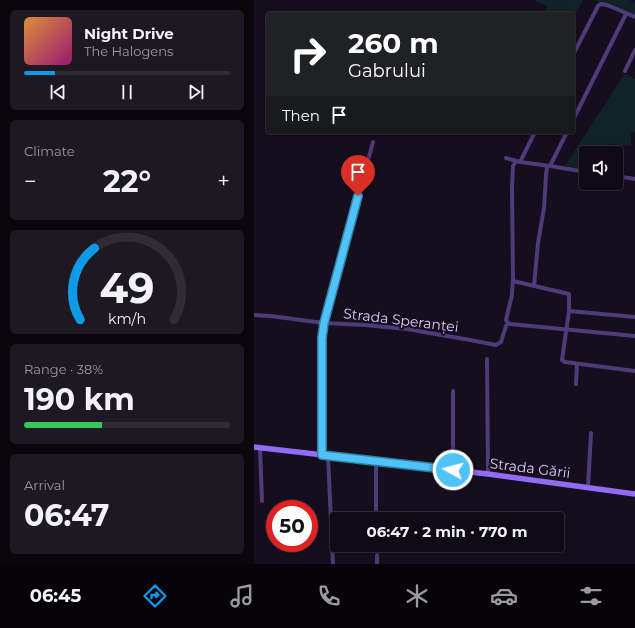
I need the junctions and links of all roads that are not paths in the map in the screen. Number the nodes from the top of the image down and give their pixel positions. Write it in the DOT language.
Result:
graph roads {
  1 [pos="626,14"];
  2 [pos="635,17"];
  3 [pos="635,50"];
  4 [pos="575,51"];
  5 [pos="624,71"];
  6 [pos="575,116"];
  7 [pos="534,134"];
  8 [pos="566,134"];
  9 [pos="372,142"];
  10 [pos="506,158"];
  11 [pos="518,162"];
  12 [pos="549,166"];
  13 [pos="579,171"];
  14 [pos="623,177"];
  15 [pos="635,178"];
  16 [pos="513,281"];
  17 [pos="534,286"];
  18 [pos="569,311"];
  19 [pos="254,315"];
  20 [pos="635,317"];
  21 [pos="507,322"];
  22 [pos="324,323"];
  23 [pos="567,330"];
  24 [pos="635,336"];
  25 [pos="488,359"];
  26 [pos="577,364"];
  27 [pos="635,371"];
  28 [pos="576,384"];
  29 [pos="453,391"];
  30 [pos="591,433"];
  31 [pos="254,447"];
  32 [pos="260,448"];
  33 [pos="325,455"];
  34 [pos="376,461"];
  35 [pos="453,470"];
  36 [pos="488,474"];
  37 [pos="588,487"];
  38 [pos="635,494"];
  39 [pos="262,501"];
  40 [pos="376,512"];
  41 [pos="377,555"];
  42 [pos="333,564"];
  43 [pos="377,564"];
  1 -- 2 [label="street"];
  1 -- 4 [label="street"];
  1 -- 6 [label="street"];
  3 -- 5 [label="street"];
  7 -- 11 [label="street"];
  8 -- 12 [label="street"];
  9 -- 22 [label="street"];
  10 -- 11 [label="street"];
  11 -- 12 [label="street"];
  11 -- 16 [label="street"];
  12 -- 13 [label="street"];
  12 -- 17 [label="street"];
  14 -- 15 [label="street"];
  16 -- 17 [label="street"];
  16 -- 21 [label="street"];
  17 -- 18 [label="street"];
  18 -- 20 [label="street"];
  18 -- 23 [label="street"];
  19 -- 22 [label="street, Strada Speranței"];
  21 -- 22 [label="street, Strada Speranței"];
  21 -- 23 [label="street"];
  22 -- 33 [label="street"];
  23 -- 24 [label="street"];
  23 -- 26 [label="street"];
  25 -- 36 [label="street"];
  26 -- 27 [label="street"];
  26 -- 28 [label="street"];
  29 -- 35 [label="street"];
  30 -- 37 [label="street"];
  31 -- 32 [label="main road, Strada Gării"];
  32 -- 33 [label="main road, Strada Gării"];
  32 -- 39 [label="street"];
  33 -- 34 [label="main road, Strada Gării"];
  33 -- 42 [label="street"];
  34 -- 35 [label="main road, Strada Gării"];
  34 -- 40 [label="street"];
  35 -- 36 [label="main road, Strada Gării"];
  36 -- 37 [label="main road, Strada Gării"];
  37 -- 38 [label="main road, Strada Gării"];
  41 -- 43 [label="street"];
}
